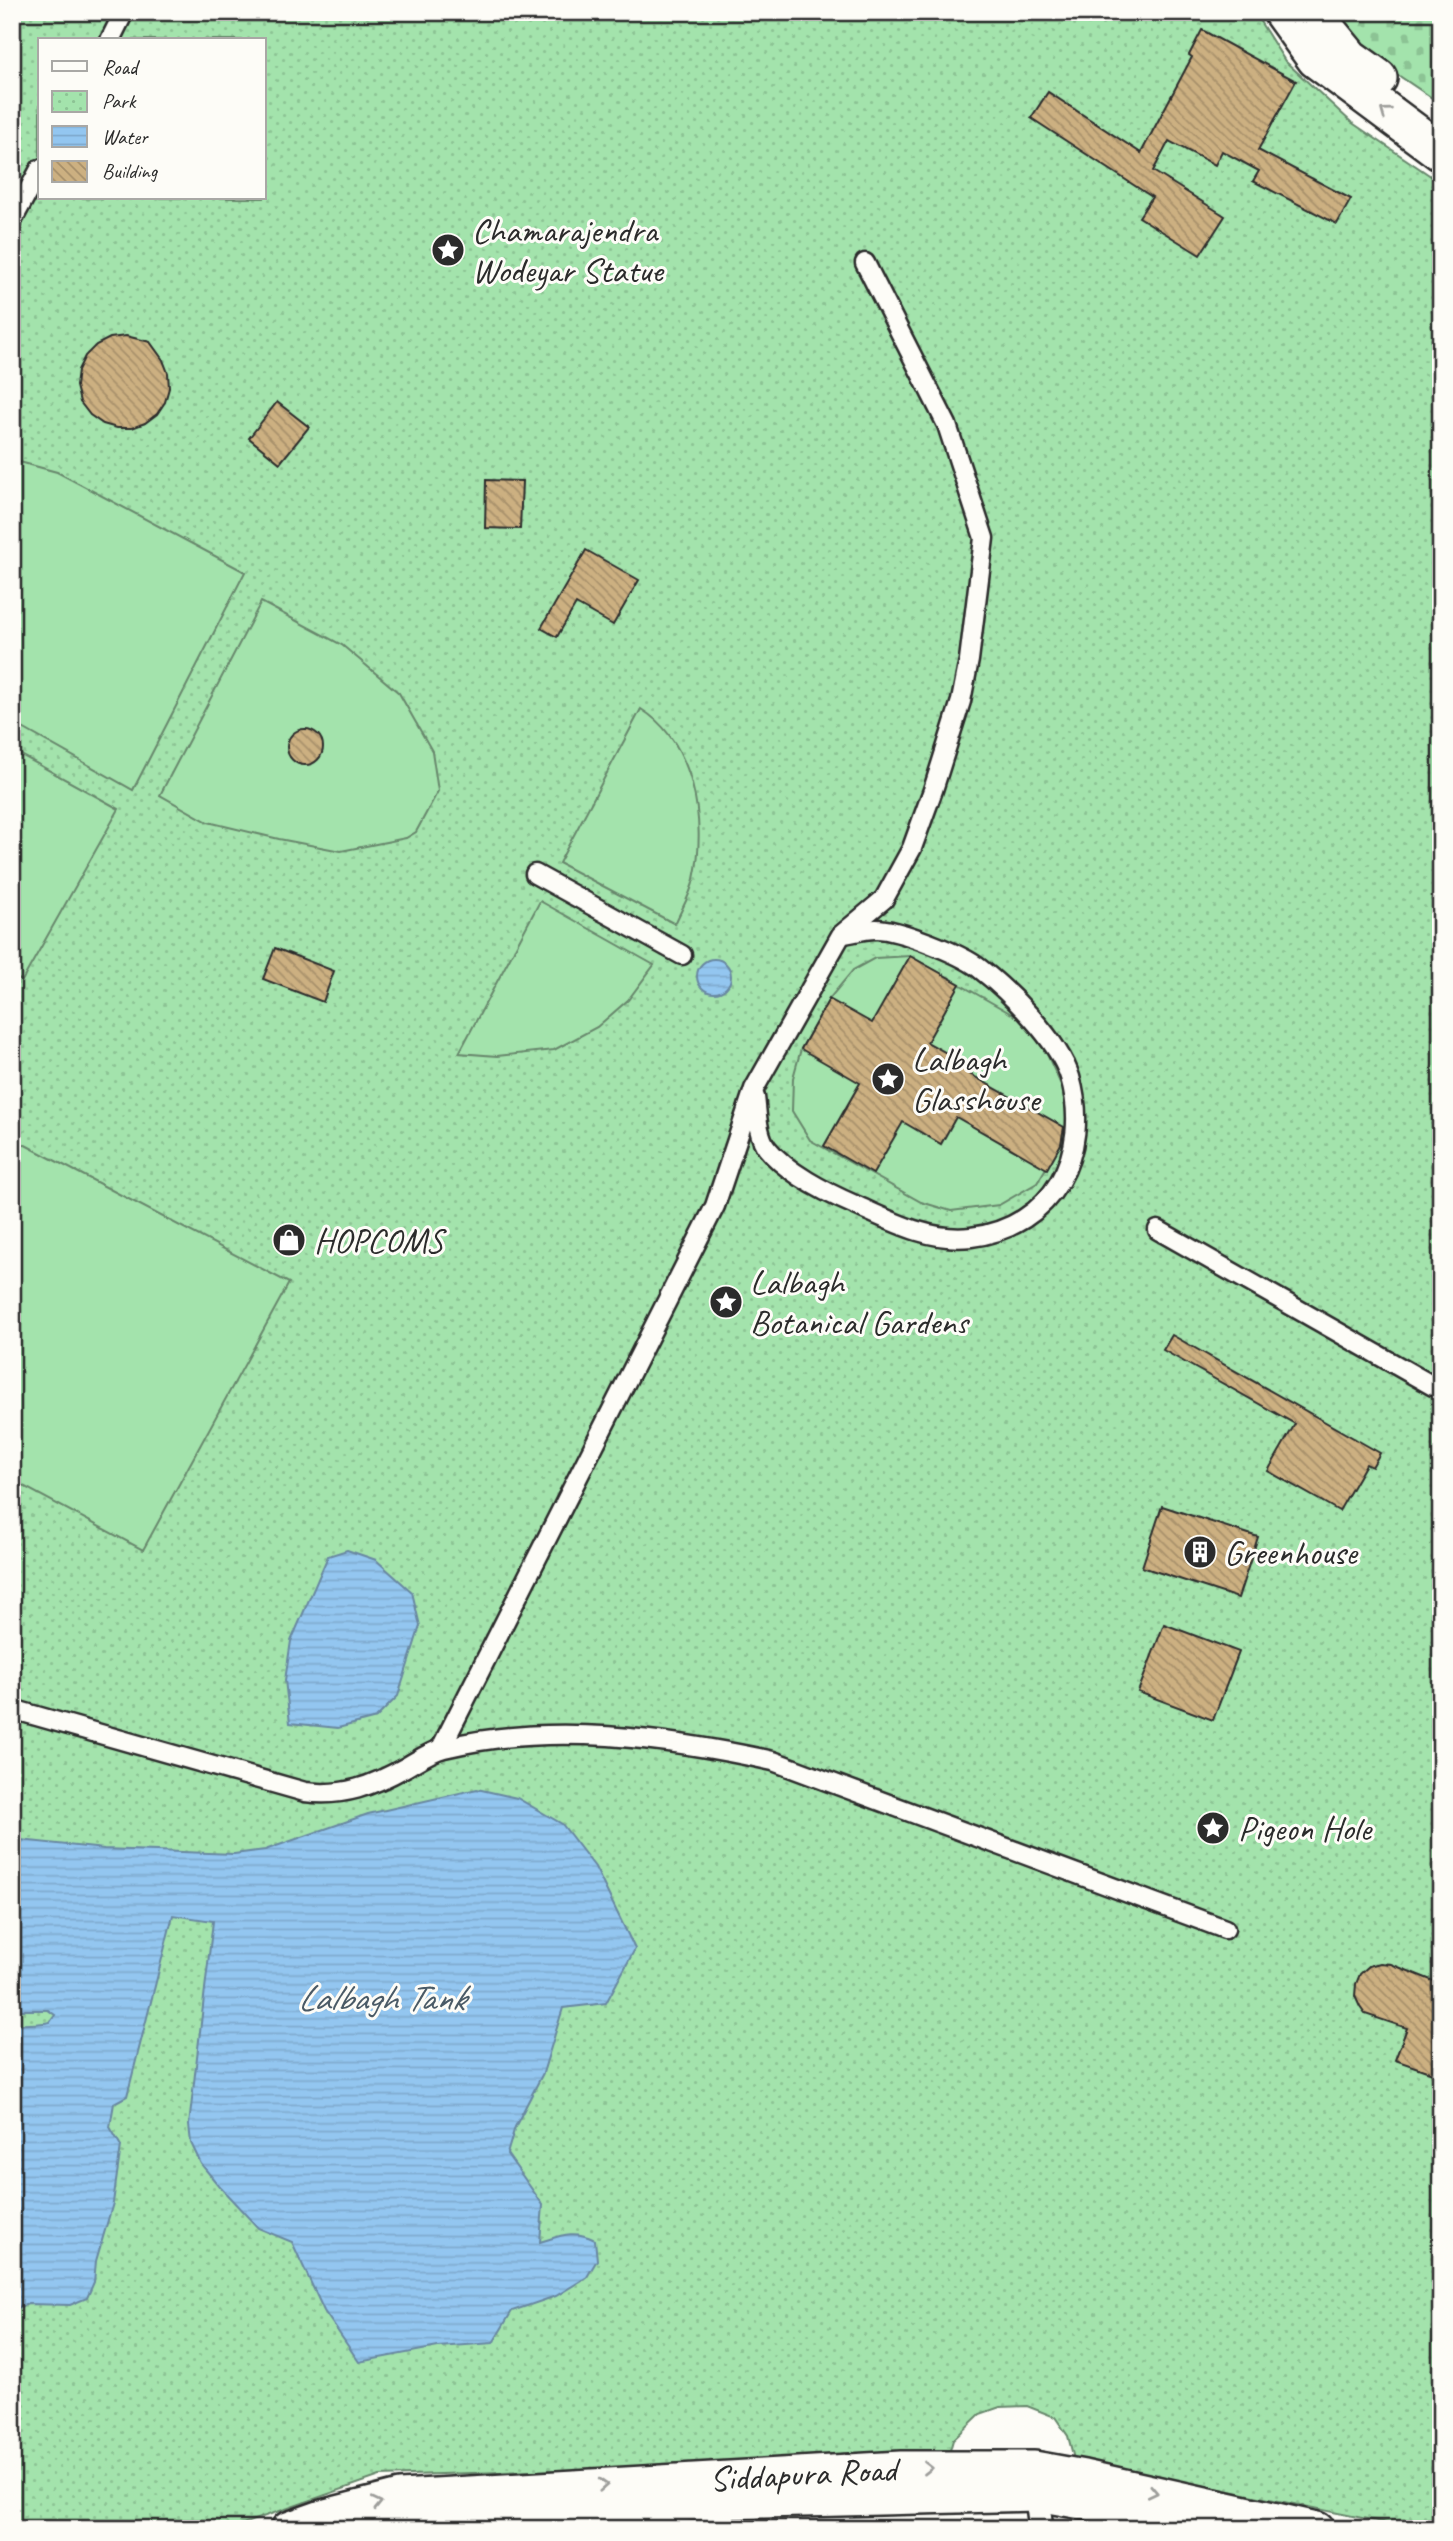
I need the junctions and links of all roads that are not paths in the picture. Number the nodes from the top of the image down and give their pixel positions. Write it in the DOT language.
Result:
graph roads {
  1 [pos="124,12"];
  2 [pos="1282,12"];
  3 [pos="1312,12"];
  4 [pos="111,38"];
  5 [pos="1441,122"];
  6 [pos="1441,152"];
  7 [pos="38,173"];
  8 [pos="12,221"];
  9 [pos="865,263"];
  10 [pos="535,874"];
  11 [pos="841,935"];
  12 [pos="682,955"];
  13 [pos="754,1089"];
  14 [pos="1158,1230"];
  15 [pos="1433,1386"];
  16 [pos="12,1709"];
  17 [pos="441,1748"];
  18 [pos="1225,1929"];
  19 [pos="1035,2481"];
  20 [pos="720,2503"];
  21 [pos="288,2529"];
  22 [pos="388,2529"];
  23 [pos="1041,2529"];
  24 [pos="1206,2529"];
  25 [pos="1317,2529"];
  1 -- 4 [label="street"];
  6 -- 2 [label="main road, one-way"];
  3 -- 5 [label="main road"];
  7 -- 8 [label="street"];
  9 -- 11 [label="street"];
  10 -- 12 [label="street"];
  11 -- 13 [label="street"];
  11 -- 13 [label="street"];
  13 -- 17 [label="street"];
  14 -- 15 [label="street"];
  16 -- 17 [label="street"];
  17 -- 18 [label="street"];
  19 -- 20 [label="main road, Siddapura Road"];
  19 -- 23 [label="street"];
  19 -- 24 [label="main road, Siddapura Road"];
  19 -- 25 [label="main road, Siddapura Road, one-way"];
  21 -- 20 [label="main road, Siddapura Road, one-way"];
  20 -- 22 [label="main road, Siddapura Road"];
}
